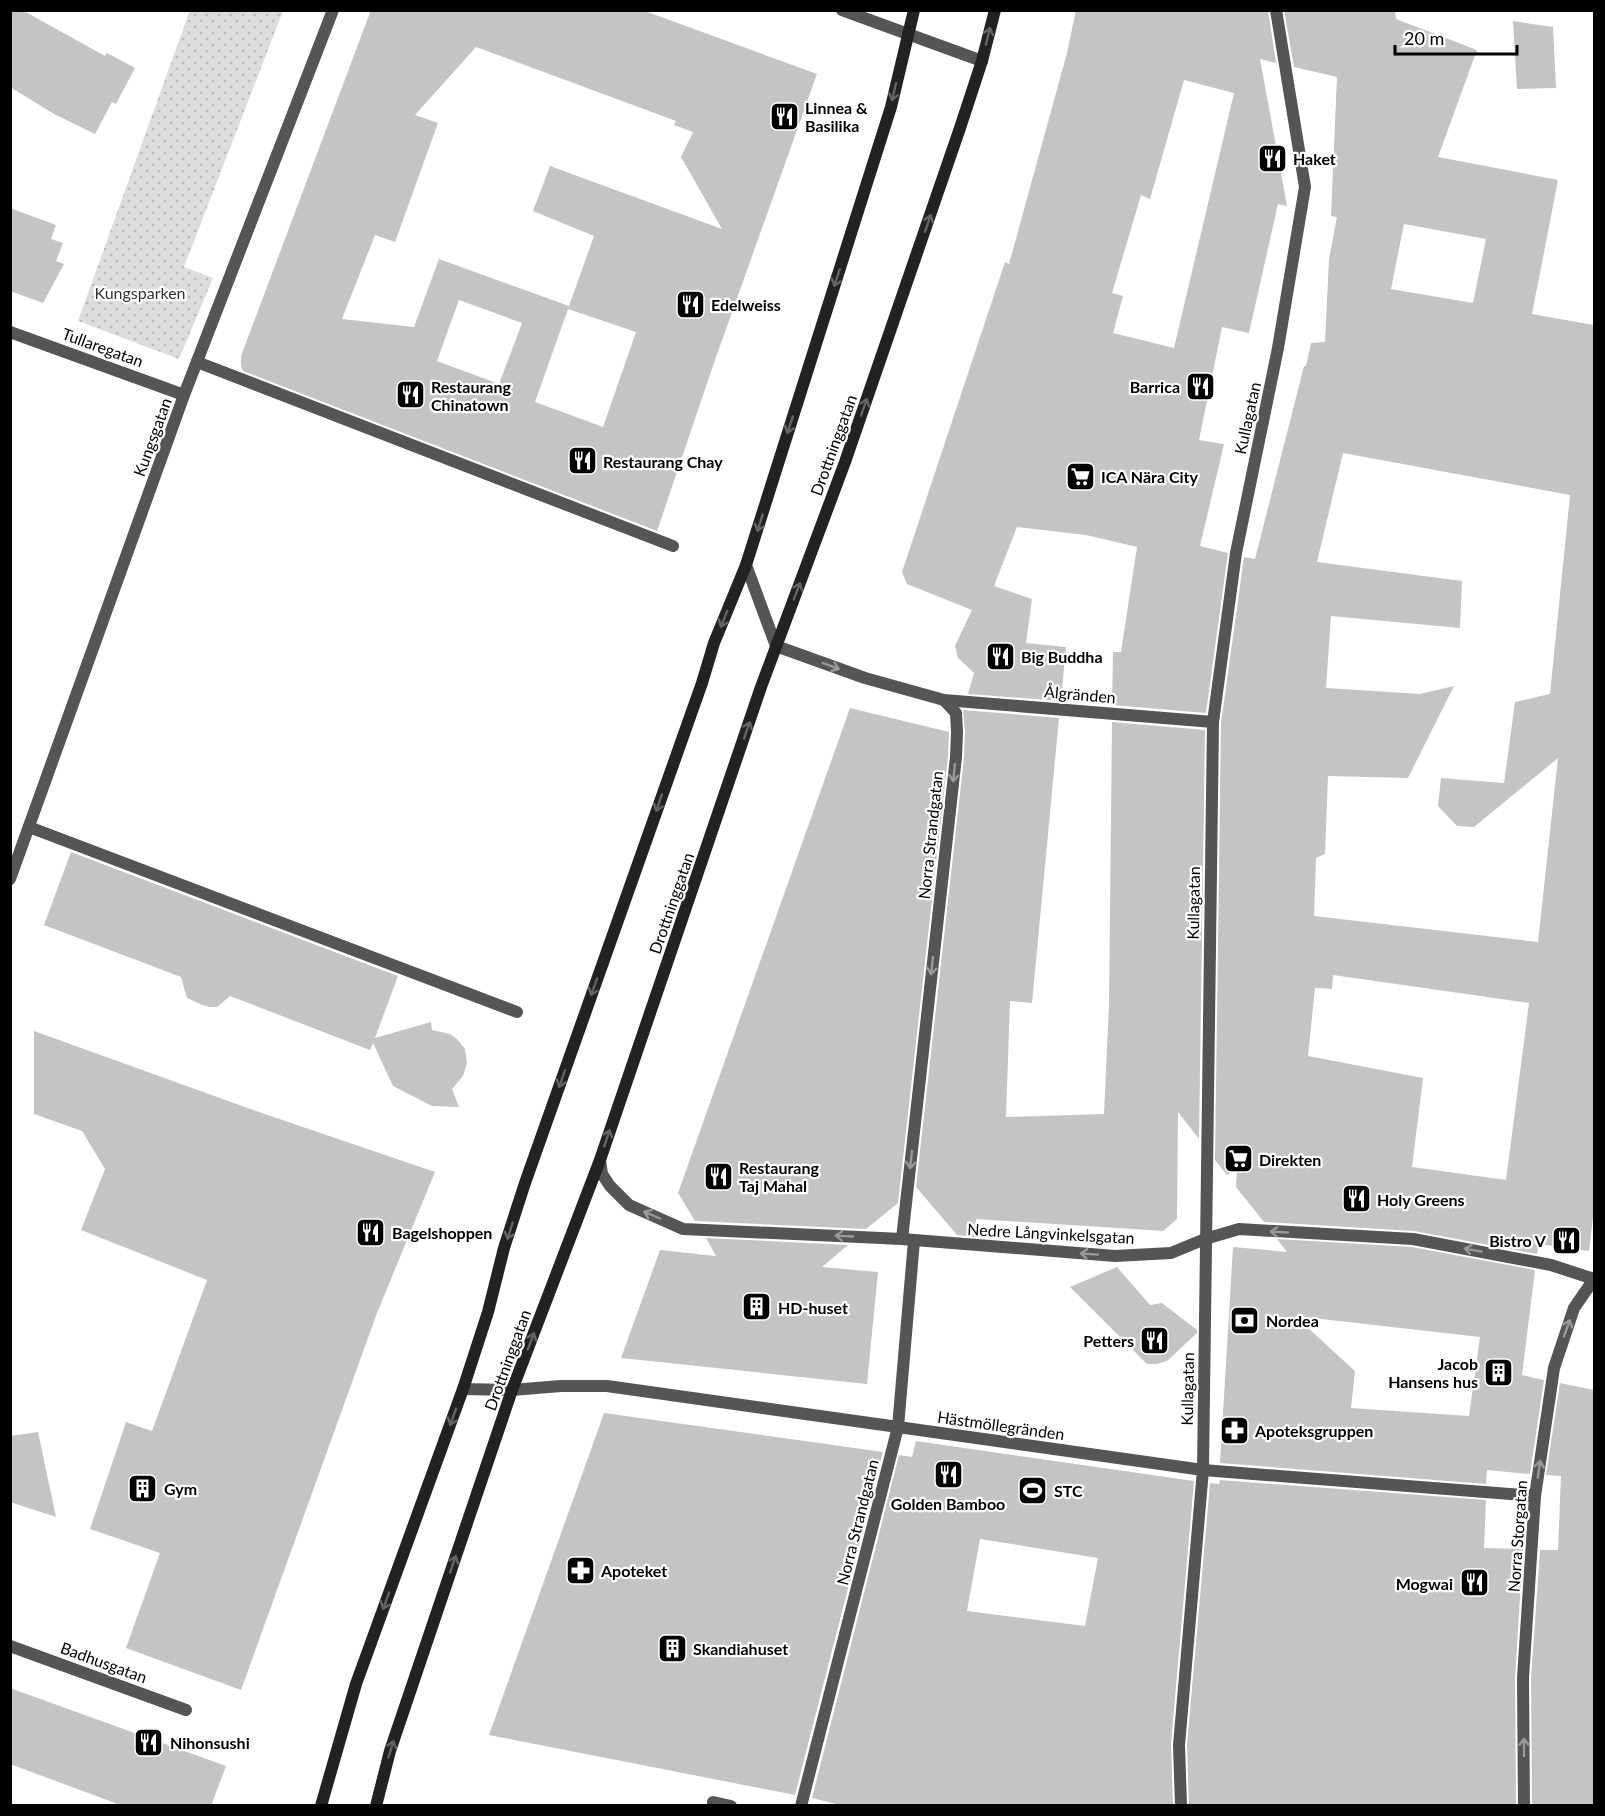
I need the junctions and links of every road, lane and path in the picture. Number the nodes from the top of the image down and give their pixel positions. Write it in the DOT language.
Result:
graph roads {
  1 [pos="333,10"];
  2 [pos="842,10"];
  3 [pos="914,10"];
  4 [pos="995,10"];
  5 [pos="1276,10"];
  6 [pos="908,35"];
  7 [pos="982,61"];
  8 [pos="10,332"];
  9 [pos="197,362"];
  10 [pos="184,395"];
  11 [pos="673,546"];
  12 [pos="746,565"];
  13 [pos="776,646"];
  14 [pos="944,700"];
  15 [pos="1213,722"];
  16 [pos="29,827"];
  17 [pos="10,879"];
  18 [pos="517,1012"];
  19 [pos="600,1160"];
  20 [pos="1205,1239"];
  21 [pos="908,1240"];
  22 [pos="1594,1279"];
  23 [pos="463,1389"];
  24 [pos="512,1390"];
  25 [pos="898,1427"];
  26 [pos="1203,1470"];
  27 [pos="1535,1496"];
  28 [pos="10,1646"];
  29 [pos="186,1710"];
  30 [pos="713,1804"];
  31 [pos="321,1806"];
  32 [pos="376,1806"];
  33 [pos="731,1806"];
  34 [pos="801,1806"];
  35 [pos="1181,1806"];
  36 [pos="1524,1806"];
  1 -- 9 [label="street, Kungsgatan"];
  2 -- 6 [label="street"];
  3 -- 6 [label="main road, Drottninggatan"];
  7 -- 4 [label="main road, Drottninggatan, one-way"];
  5 -- 15 [label="street, Kullagatan"];
  6 -- 7 [label="street"];
  6 -- 12 [label="main road, Drottninggatan, one-way"];
  13 -- 7 [label="main road, Drottninggatan, one-way"];
  8 -- 10 [label="street, Tullaregatan"];
  9 -- 10 [label="street, Kungsgatan"];
  9 -- 11 [label="street"];
  10 -- 16 [label="street, Kungsgatan"];
  12 -- 13 [label="street"];
  12 -- 23 [label="main road, Drottninggatan, one-way"];
  13 -- 14 [label="street, one-way"];
  19 -- 13 [label="main road, Drottninggatan, one-way"];
  14 -- 15 [label="street, Ålgränden"];
  14 -- 21 [label="street, Norra Strandgatan, one-way"];
  15 -- 20 [label="street, Kullagatan"];
  16 -- 17 [label="street, Kungsgatan"];
  16 -- 18 [label="street"];
  21 -- 19 [label="street, Nedre Långvinkelsgatan, one-way"];
  24 -- 19 [label="main road, Drottninggatan, one-way"];
  20 -- 21 [label="street, Nedre Långvinkelsgatan, one-way"];
  22 -- 20 [label="street, Nedre Långvinkelsgatan, one-way"];
  20 -- 26 [label="street, Kullagatan"];
  21 -- 25 [label="street, Norra Strandgatan"];
  27 -- 22 [label="street, Norra Storgatan, one-way"];
  23 -- 24 [label="street, Hästmöllegränden"];
  23 -- 31 [label="main road, Drottninggatan, one-way"];
  24 -- 25 [label="street, Hästmöllegränden"];
  32 -- 24 [label="main road, Drottninggatan, one-way"];
  25 -- 26 [label="street, Hästmöllegränden"];
  25 -- 34 [label="street, Norra Strandgatan"];
  26 -- 27 [label="street, Hästmöllegränden"];
  26 -- 35 [label="street, Kullagatan"];
  36 -- 27 [label="street, Norra Storgatan, one-way"];
  28 -- 29 [label="street, Badhusgatan"];
  30 -- 33 [label="street"];
}
